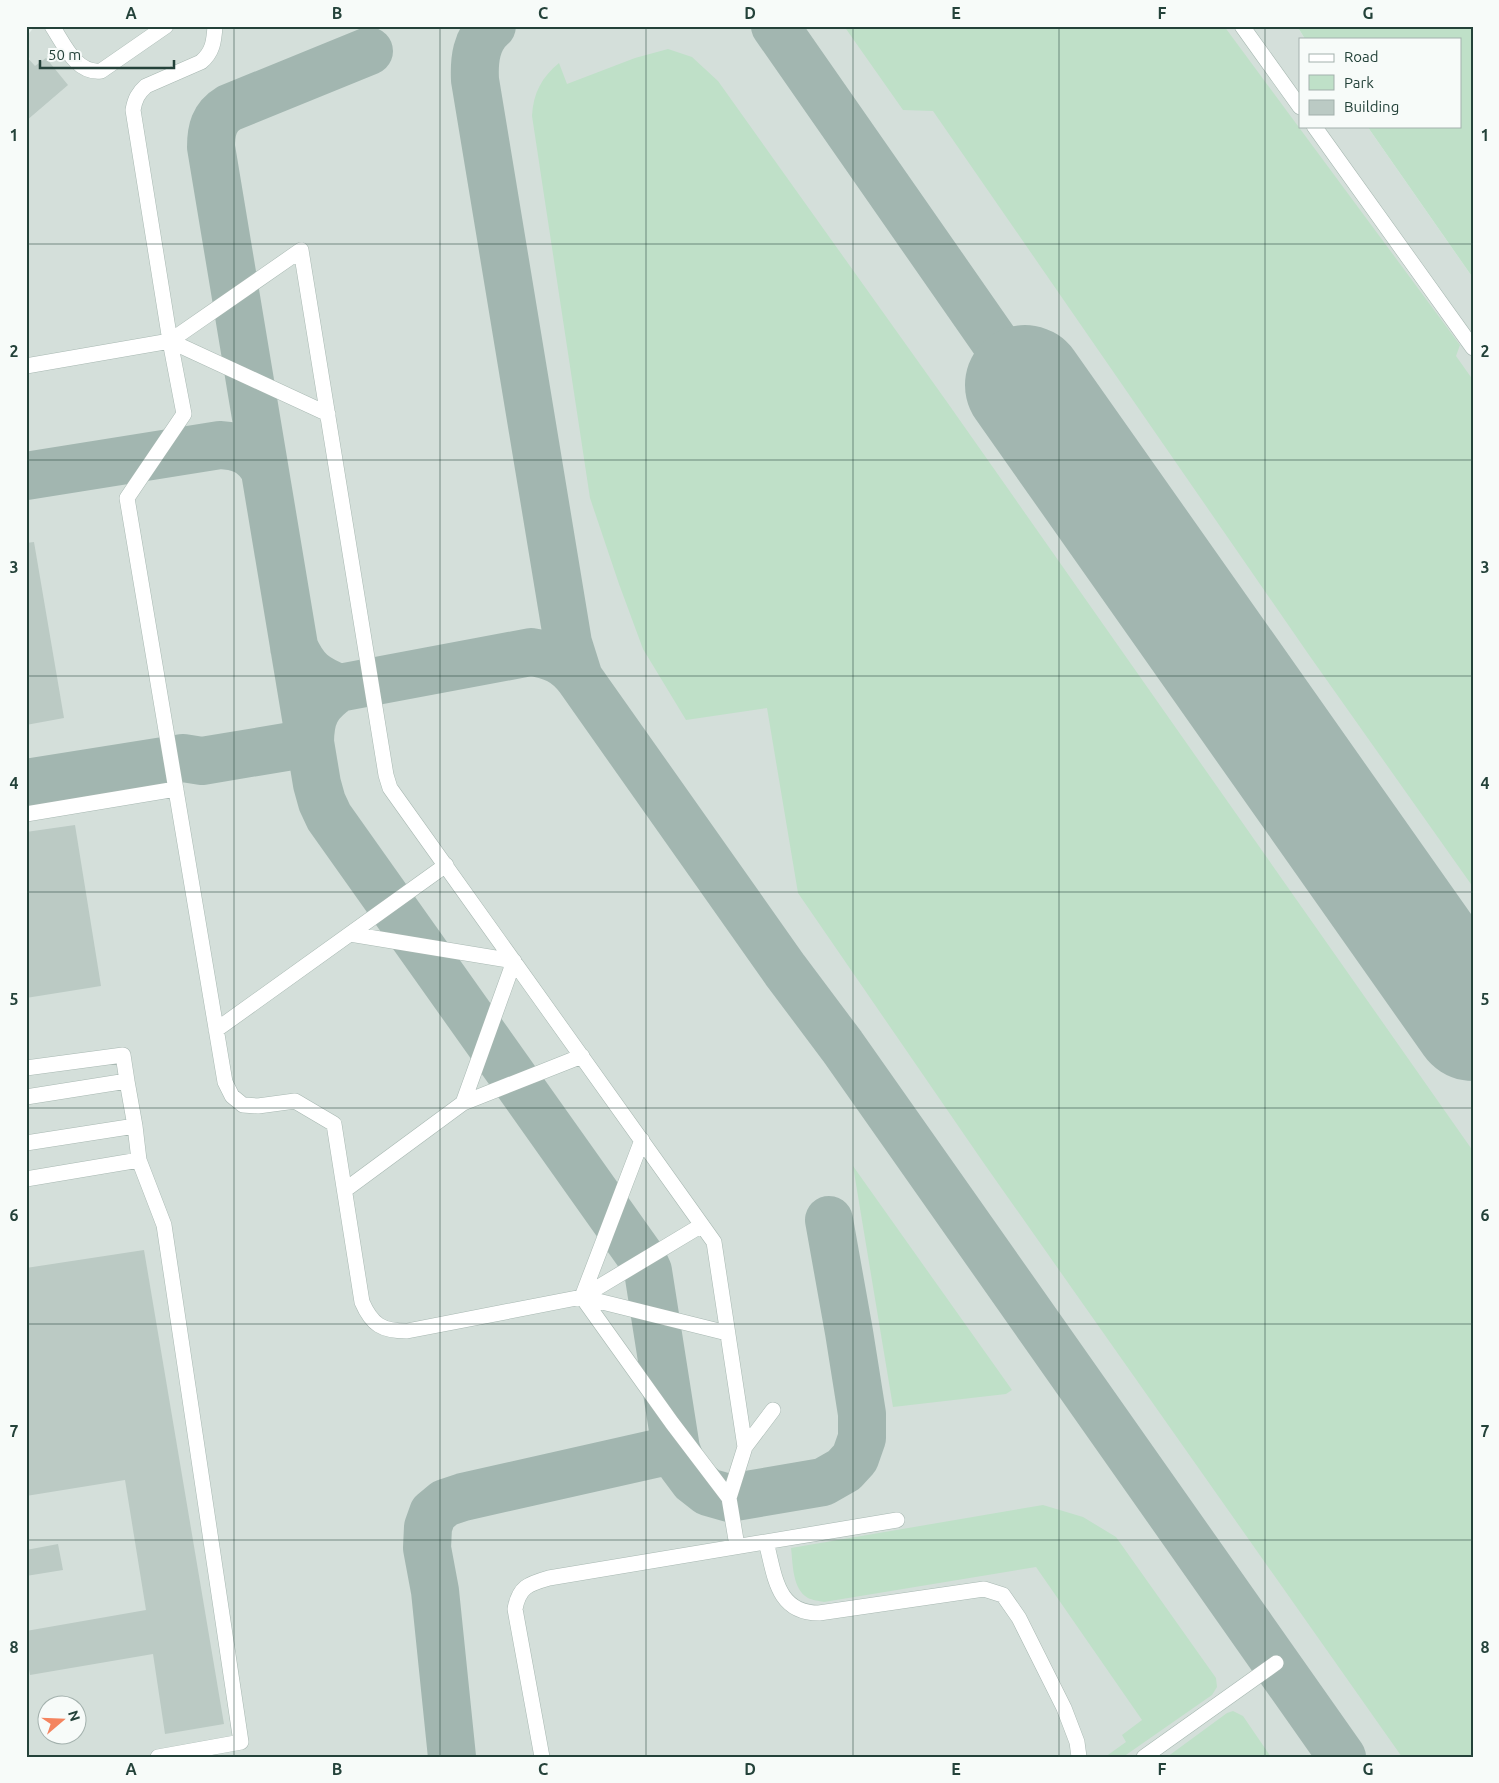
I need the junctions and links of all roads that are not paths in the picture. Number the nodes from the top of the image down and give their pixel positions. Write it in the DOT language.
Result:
graph roads {
  1 [pos="52,26"];
  2 [pos="166,26"];
  3 [pos="215,26"];
  4 [pos="1242,26"];
  5 [pos="1299,106"];
  6 [pos="1315,128"];
  7 [pos="170,341"];
  8 [pos="1473,348"];
  9 [pos="26,366"];
  10 [pos="328,414"];
  11 [pos="176,789"];
  12 [pos="26,814"];
  13 [pos="446,866"];
  14 [pos="350,934"];
  15 [pos="514,961"];
  16 [pos="216,1030"];
  17 [pos="582,1056"];
  18 [pos="26,1068"];
  19 [pos="128,1081"];
  20 [pos="26,1097"];
  21 [pos="463,1103"];
  22 [pos="134,1126"];
  23 [pos="642,1140"];
  24 [pos="26,1143"];
  25 [pos="139,1160"];
  26 [pos="26,1179"];
  27 [pos="345,1190"];
  28 [pos="702,1225"];
  29 [pos="582,1297"];
  30 [pos="727,1333"];
  31 [pos="773,1410"];
  32 [pos="745,1447"];
  33 [pos="729,1498"];
  34 [pos="897,1520"];
  35 [pos="766,1542"];
  36 [pos="737,1546"];
  37 [pos="1276,1662"];
  38 [pos="242,1750"];
  39 [pos="158,1757"];
  40 [pos="542,1757"];
  41 [pos="1079,1757"];
  42 [pos="1144,1757"];
  1 -- 2 [label="lane"];
  3 -- 7 [label="lane"];
  4 -- 5 [label="lane"];
  6 -- 8 [label="lane"];
  7 -- 9 [label="lane"];
  7 -- 10 [label="lane"];
  7 -- 10 [label="lane"];
  7 -- 11 [label="lane"];
  10 -- 13 [label="lane"];
  11 -- 12 [label="lane"];
  11 -- 16 [label="lane"];
  13 -- 14 [label="lane"];
  13 -- 15 [label="lane"];
  14 -- 15 [label="lane"];
  14 -- 16 [label="lane"];
  15 -- 17 [label="lane"];
  15 -- 21 [label="lane"];
  16 -- 27 [label="lane"];
  17 -- 21 [label="lane"];
  17 -- 23 [label="lane"];
  18 -- 19 [label="lane"];
  19 -- 20 [label="lane"];
  19 -- 22 [label="lane"];
  21 -- 27 [label="lane"];
  22 -- 24 [label="lane"];
  22 -- 25 [label="lane"];
  23 -- 28 [label="lane"];
  23 -- 29 [label="lane"];
  25 -- 26 [label="lane"];
  25 -- 38 [label="lane"];
  27 -- 29 [label="lane"];
  28 -- 29 [label="lane"];
  28 -- 30 [label="lane"];
  29 -- 30 [label="lane"];
  29 -- 33 [label="lane"];
  30 -- 32 [label="lane"];
  31 -- 32 [label="lane"];
  32 -- 33 [label="lane"];
  33 -- 36 [label="lane"];
  34 -- 35 [label="lane"];
  35 -- 36 [label="lane"];
  35 -- 41 [label="lane"];
  36 -- 40 [label="lane"];
  37 -- 42 [label="lane"];
  38 -- 39 [label="lane"];
}
